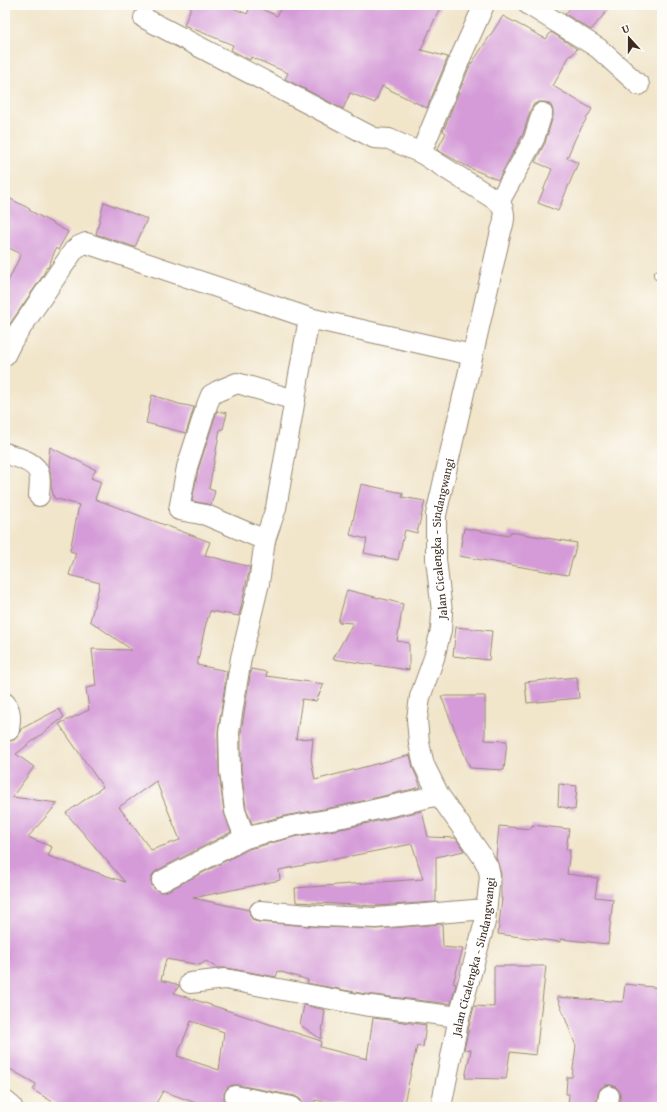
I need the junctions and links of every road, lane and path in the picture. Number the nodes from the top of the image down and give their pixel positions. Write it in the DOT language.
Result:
graph roads {
  1 [pos="484,5"];
  2 [pos="529,5"];
  3 [pos="144,18"];
  4 [pos="639,85"];
  5 [pos="542,113"];
  6 [pos="421,153"];
  7 [pos="499,202"];
  8 [pos="309,318"];
  9 [pos="5,355"];
  10 [pos="472,355"];
  11 [pos="295,400"];
  12 [pos="5,453"];
  13 [pos="39,496"];
  14 [pos="265,540"];
  15 [pos="5,703"];
  16 [pos="9,730"];
  17 [pos="439,795"];
  18 [pos="245,838"];
  19 [pos="162,881"];
  20 [pos="486,909"];
  21 [pos="260,911"];
  22 [pos="190,983"];
  23 [pos="459,1017"];
  24 [pos="235,1096"];
  25 [pos="5,1102"];
  26 [pos="11,1107"];
  27 [pos="292,1107"];
  28 [pos="441,1107"];
  1 -- 6 [label="street"];
  2 -- 4 [label="street"];
  3 -- 6 [label="street"];
  5 -- 7 [label="street"];
  6 -- 7 [label="street"];
  7 -- 10 [label="street, Jalan Cicalengka - Sindangwangi"];
  8 -- 9 [label="street"];
  8 -- 10 [label="street"];
  8 -- 11 [label="street"];
  10 -- 17 [label="street, Jalan Cicalengka - Sindangwangi"];
  11 -- 14 [label="street"];
  11 -- 14 [label="street"];
  12 -- 13 [label="street"];
  14 -- 18 [label="street"];
  15 -- 16 [label="street"];
  17 -- 18 [label="street"];
  17 -- 20 [label="street, Jalan Cicalengka - Sindangwangi"];
  18 -- 19 [label="street"];
  20 -- 21 [label="street"];
  20 -- 23 [label="street, Jalan Cicalengka - Sindangwangi"];
  22 -- 23 [label="street"];
  23 -- 28 [label="street, Jalan Cicalengka - Sindangwangi"];
  24 -- 27 [label="street"];
  25 -- 26 [label="main road"];
}
